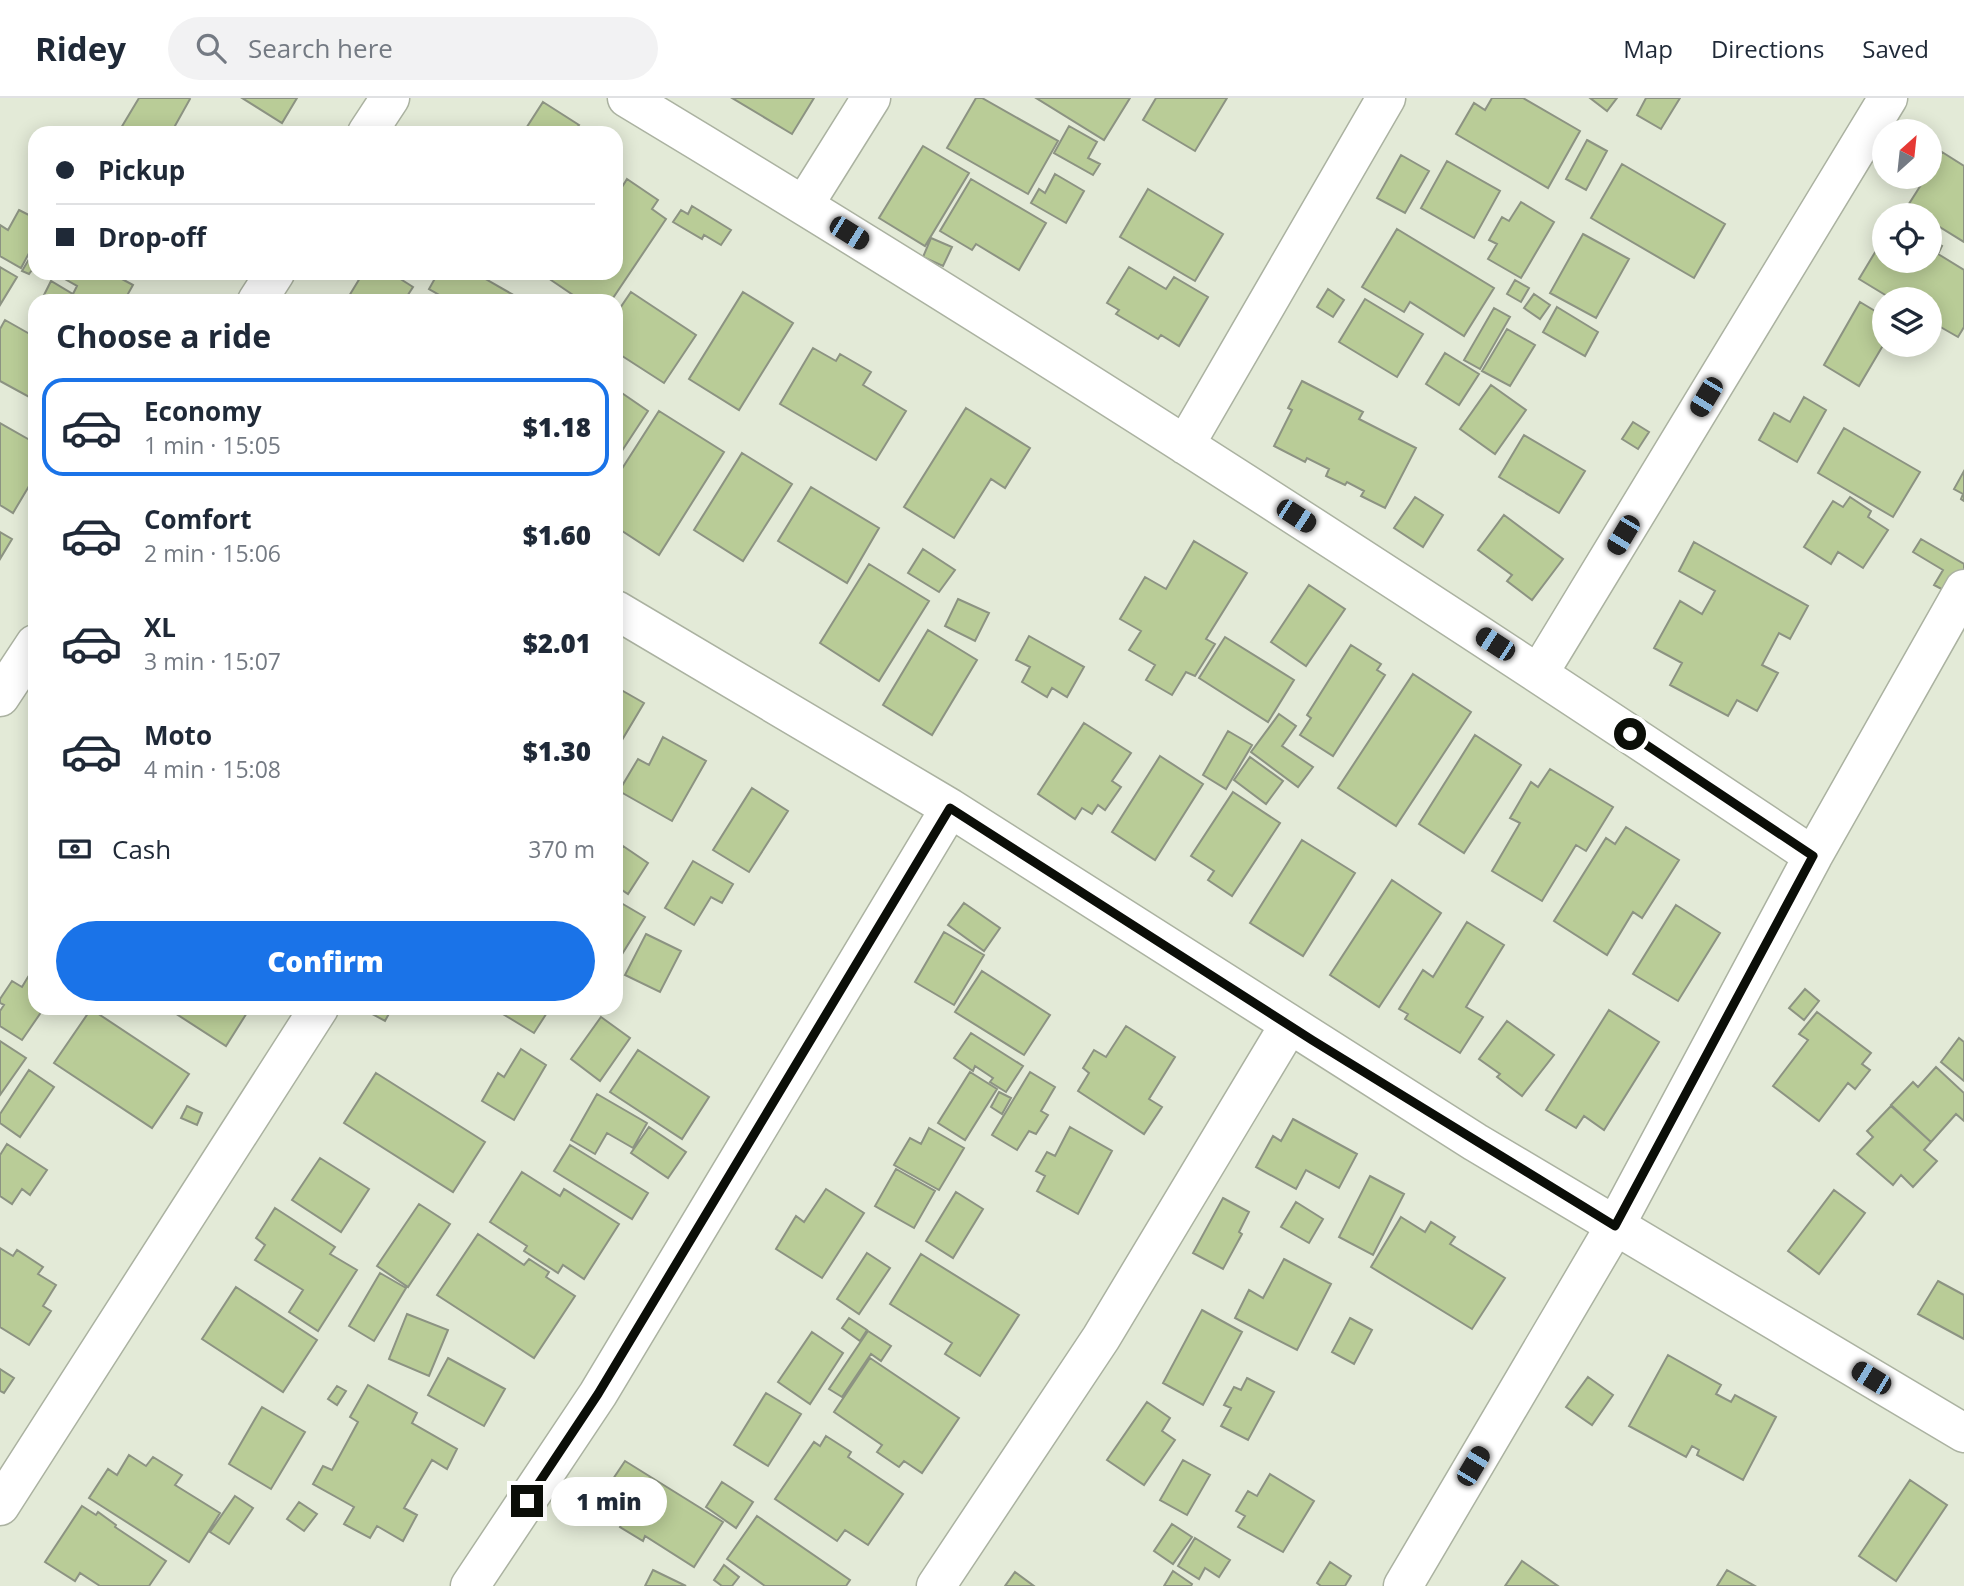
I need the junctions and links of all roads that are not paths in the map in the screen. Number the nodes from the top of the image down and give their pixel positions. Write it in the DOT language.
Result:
graph roads {
  1 [pos="390,98"];
  2 [pos="627,98"];
  3 [pos="871,98"];
  4 [pos="1386,98"];
  5 [pos="1888,98"];
  6 [pos="372,126"];
  7 [pos="804,205"];
  8 [pos="1185,445"];
  9 [pos="1964,589"];
  10 [pos="623,614"];
  11 [pos="28,655"];
  12 [pos="1539,673"];
  13 [pos="0,697"];
  14 [pos="950,808"];
  15 [pos="1813,856"];
  16 [pos="315,1015"];
  17 [pos="1289,1025"];
  18 [pos="1615,1226"];
  19 [pos="1964,1433"];
  20 [pos="0,1506"];
  21 [pos="470,1586"];
  22 [pos="936,1586"];
  23 [pos="1403,1586"];
  1 -- 6 [label="street"];
  2 -- 7 [label="street"];
  3 -- 7 [label="street"];
  4 -- 8 [label="street"];
  5 -- 12 [label="street"];
  7 -- 8 [label="street"];
  8 -- 12 [label="street"];
  9 -- 15 [label="street"];
  10 -- 14 [label="street"];
  11 -- 13 [label="street"];
  12 -- 15 [label="street"];
  14 -- 17 [label="street"];
  14 -- 21 [label="street"];
  15 -- 18 [label="street"];
  16 -- 20 [label="street"];
  17 -- 18 [label="street"];
  17 -- 22 [label="street"];
  18 -- 19 [label="street"];
  18 -- 23 [label="street"];
}
